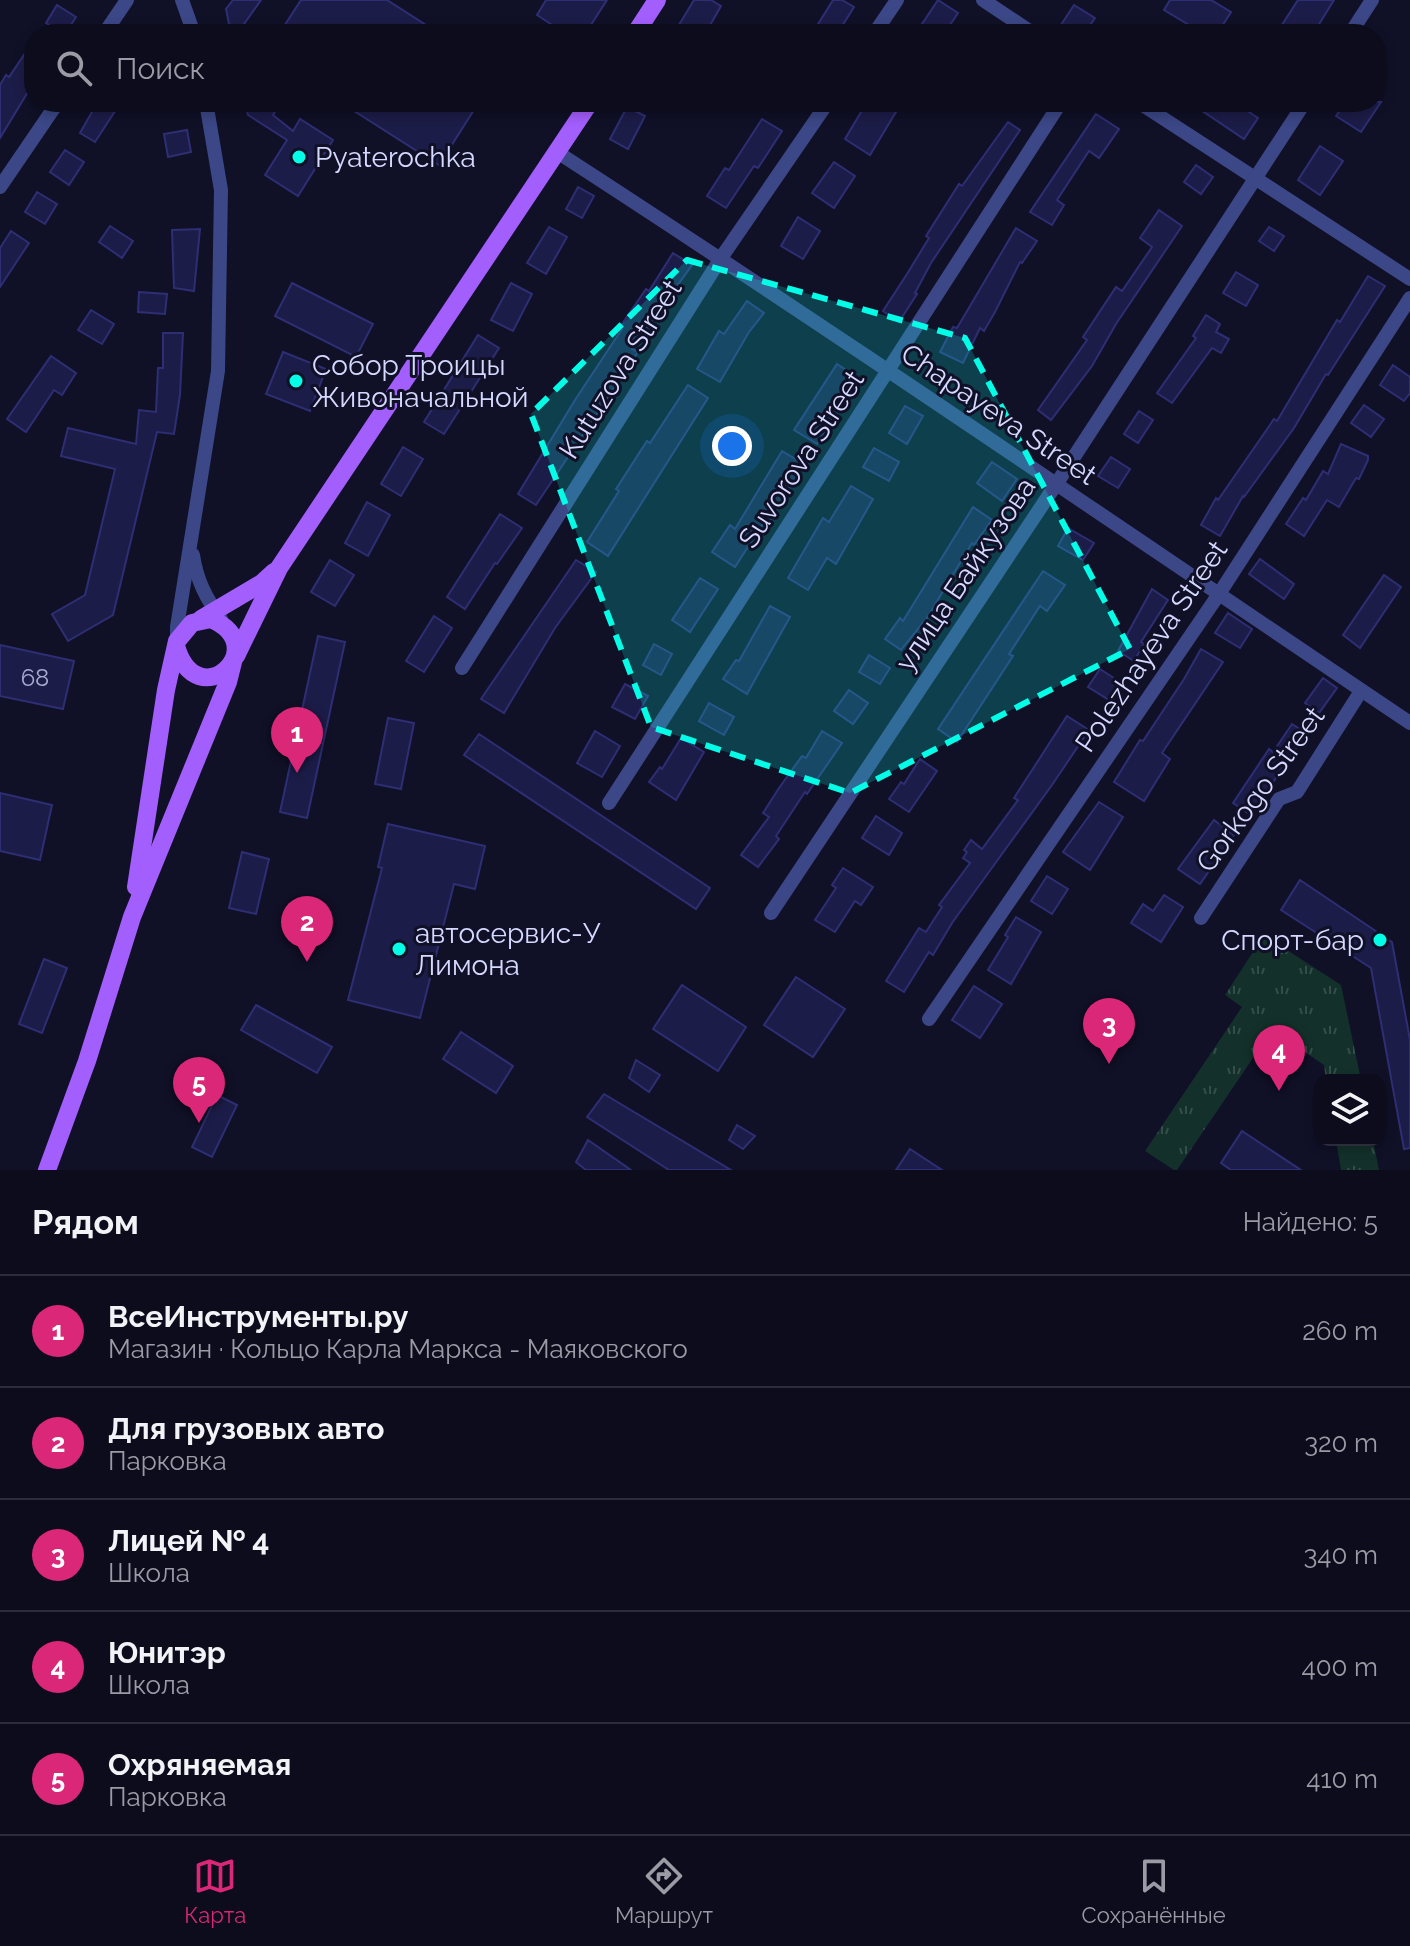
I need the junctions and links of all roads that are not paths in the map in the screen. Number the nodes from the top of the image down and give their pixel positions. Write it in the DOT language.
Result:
graph roads {
  1 [pos="127,0"];
  2 [pos="182,0"];
  3 [pos="657,0"];
  4 [pos="897,0"];
  5 [pos="983,0"];
  6 [pos="1372,0"];
  7 [pos="111,24"];
  8 [pos="190,24"];
  9 [pos="641,24"];
  10 [pos="881,24"];
  11 [pos="1019,24"];
  12 [pos="1356,24"];
  13 [pos="51,112"];
  14 [pos="208,112"];
  15 [pos="583,112"];
  16 [pos="821,112"];
  17 [pos="1055,112"];
  18 [pos="1154,112"];
  19 [pos="1298,112"];
  20 [pos="557,152"];
  21 [pos="1255,176"];
  22 [pos="0,187"];
  23 [pos="721,258"];
  24 [pos="1410,279"];
  25 [pos="1410,298"];
  26 [pos="888,371"];
  27 [pos="1057,483"];
  28 [pos="192,542"];
  29 [pos="279,568"];
  30 [pos="1219,594"];
  31 [pos="208,614"];
  32 [pos="176,643"];
  33 [pos="235,659"];
  34 [pos="462,668"];
  35 [pos="1361,691"];
  36 [pos="1410,723"];
  37 [pos="609,803"];
  38 [pos="771,913"];
  39 [pos="132,917"];
  40 [pos="1201,918"];
  41 [pos="929,1019"];
  42 [pos="47,1170"];
  1 -- 7 [label="street"];
  2 -- 8 [label="street"];
  3 -- 9 [label="main road"];
  4 -- 10 [label="street"];
  5 -- 11 [label="street"];
  6 -- 12 [label="street"];
  13 -- 22 [label="street"];
  14 -- 28 [label="street"];
  15 -- 20 [label="main road"];
  16 -- 23 [label="street, Kutuzova Street"];
  17 -- 26 [label="street, Suvorova Street"];
  18 -- 21 [label="street"];
  19 -- 21 [label="street, улица Байкузова"];
  20 -- 23 [label="street, Chapayeva Street"];
  20 -- 29 [label="main road"];
  21 -- 24 [label="street"];
  21 -- 27 [label="street, улица Байкузова"];
  23 -- 26 [label="street, Chapayeva Street"];
  23 -- 34 [label="street, Kutuzova Street"];
  25 -- 30 [label="street, Polezhayeva Street"];
  26 -- 27 [label="street, Chapayeva Street"];
  26 -- 37 [label="street, Suvorova Street"];
  27 -- 30 [label="street, Chapayeva Street"];
  27 -- 38 [label="street, улица Байкузова"];
  28 -- 31 [label="street"];
  28 -- 32 [label="street"];
  29 -- 31 [label="main road"];
  29 -- 33 [label="main road"];
  30 -- 35 [label="street, Chapayeva Street"];
  30 -- 41 [label="street, Polezhayeva Street"];
  31 -- 32 [label="main road"];
  31 -- 33 [label="main road"];
  32 -- 33 [label="main road"];
  32 -- 39 [label="main road"];
  33 -- 39 [label="main road"];
  35 -- 36 [label="street, Chapayeva Street"];
  35 -- 40 [label="street, Gorkogo Street"];
  39 -- 42 [label="main road"];
}
